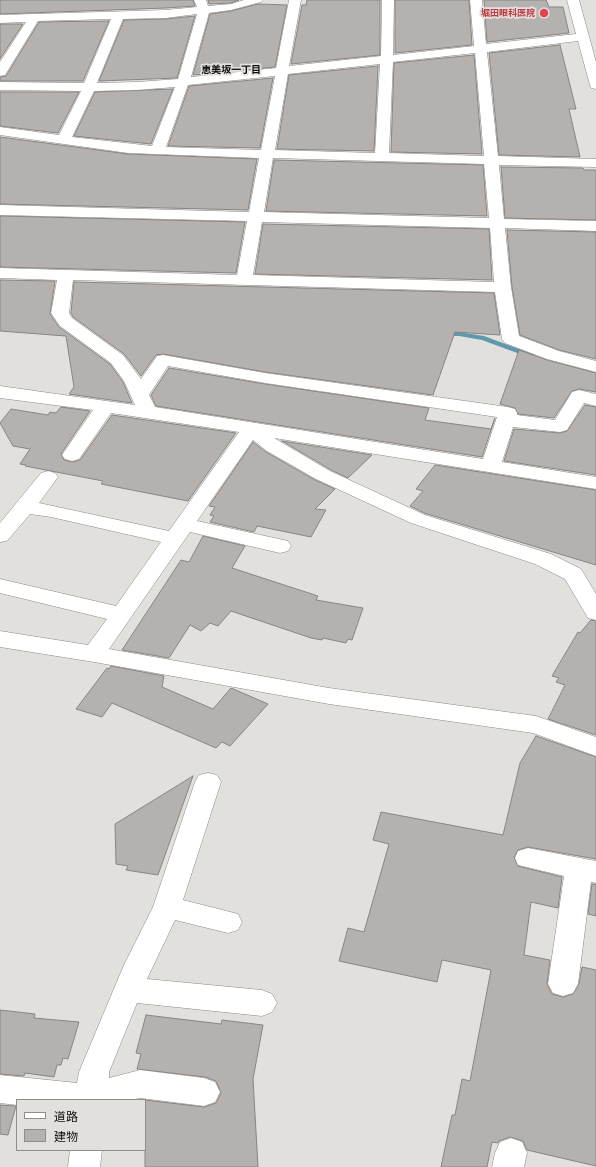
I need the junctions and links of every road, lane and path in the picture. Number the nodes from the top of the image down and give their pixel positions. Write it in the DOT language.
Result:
graph roads {
  1 [pos="256,0"];
  2 [pos="295,0"];
  3 [pos="388,0"];
  4 [pos="476,0"];
  5 [pos="573,0"];
  6 [pos="202,6"];
  7 [pos="118,16"];
  8 [pos="0,18"];
  9 [pos="34,18"];
  10 [pos="584,37"];
  11 [pos="481,48"];
  12 [pos="387,59"];
  13 [pos="282,71"];
  14 [pos="0,72"];
  15 [pos="183,82"];
  16 [pos="0,86"];
  17 [pos="596,86"];
  18 [pos="89,87"];
  19 [pos="0,131"];
  20 [pos="64,139"];
  21 [pos="157,151"];
  22 [pos="267,154"];
  23 [pos="382,157"];
  24 [pos="491,160"];
  25 [pos="596,163"];
  26 [pos="0,210"];
  27 [pos="256,216"];
  28 [pos="498,223"];
  29 [pos="596,226"];
  30 [pos="0,273"];
  31 [pos="78,275"];
  32 [pos="244,280"];
  33 [pos="503,287"];
  34 [pos="596,367"];
  35 [pos="0,392"];
  36 [pos="140,395"];
  37 [pos="596,400"];
  38 [pos="105,407"];
  39 [pos="148,412"];
  40 [pos="506,420"];
  41 [pos="251,429"];
  42 [pos="72,455"];
  43 [pos="491,466"];
  44 [pos="48,476"];
  45 [pos="596,483"];
  46 [pos="25,507"];
  47 [pos="179,532"];
  48 [pos="0,536"];
  49 [pos="280,546"];
  50 [pos="0,586"];
  51 [pos="596,613"];
  52 [pos="122,615"];
  53 [pos="0,639"];
  54 [pos="94,654"];
  55 [pos="596,747"];
  56 [pos="208,782"];
  57 [pos="528,858"];
  58 [pos="587,870"];
  59 [pos="168,907"];
  60 [pos="228,922"];
  61 [pos="563,984"];
  62 [pos="128,990"];
  63 [pos="262,1003"];
  64 [pos="0,1089"];
  65 [pos="204,1092"];
  66 [pos="92,1098"];
  67 [pos="86,1151"];
  68 [pos="84,1167"];
  1 -- 6 [label="street"];
  2 -- 13 [label="street"];
  3 -- 12 [label="street"];
  4 -- 11 [label="street"];
  5 -- 10 [label="street"];
  6 -- 7 [label="street"];
  6 -- 15 [label="street"];
  7 -- 9 [label="street"];
  7 -- 18 [label="street"];
  8 -- 9 [label="street"];
  9 -- 14 [label="street"];
  10 -- 11 [label="street"];
  10 -- 17 [label="street"];
  11 -- 12 [label="street"];
  11 -- 24 [label="street"];
  12 -- 13 [label="street"];
  12 -- 23 [label="street"];
  13 -- 15 [label="street"];
  13 -- 22 [label="street"];
  15 -- 18 [label="street"];
  15 -- 21 [label="street"];
  16 -- 18 [label="street"];
  18 -- 20 [label="street"];
  19 -- 20 [label="street"];
  20 -- 21 [label="street"];
  21 -- 22 [label="street"];
  22 -- 23 [label="street"];
  22 -- 27 [label="street"];
  23 -- 24 [label="street"];
  24 -- 25 [label="street"];
  24 -- 28 [label="street"];
  26 -- 27 [label="street"];
  27 -- 28 [label="street"];
  27 -- 32 [label="street"];
  28 -- 29 [label="street"];
  28 -- 33 [label="street"];
  30 -- 31 [label="street"];
  31 -- 32 [label="street"];
  31 -- 36 [label="street"];
  32 -- 33 [label="street"];
  33 -- 34 [label="street"];
  35 -- 38 [label="street"];
  36 -- 39 [label="street"];
  36 -- 40 [label="street"];
  37 -- 40 [label="street"];
  38 -- 39 [label="street"];
  38 -- 42 [label="street"];
  39 -- 41 [label="street"];
  40 -- 43 [label="street"];
  41 -- 43 [label="street"];
  41 -- 47 [label="street"];
  41 -- 51 [label="street"];
  43 -- 45 [label="street"];
  44 -- 46 [label="street"];
  46 -- 47 [label="street"];
  46 -- 48 [label="street"];
  47 -- 49 [label="street"];
  47 -- 52 [label="street"];
  50 -- 52 [label="street"];
  52 -- 54 [label="street"];
  53 -- 54 [label="street"];
  54 -- 55 [label="street"];
  56 -- 59 [label="street"];
  57 -- 58 [label="street"];
  58 -- 61 [label="street"];
  59 -- 60 [label="street"];
  59 -- 62 [label="street"];
  62 -- 63 [label="street"];
  62 -- 66 [label="street"];
  64 -- 66 [label="street"];
  65 -- 66 [label="street"];
  67 -- 68 [label="street"];
}
